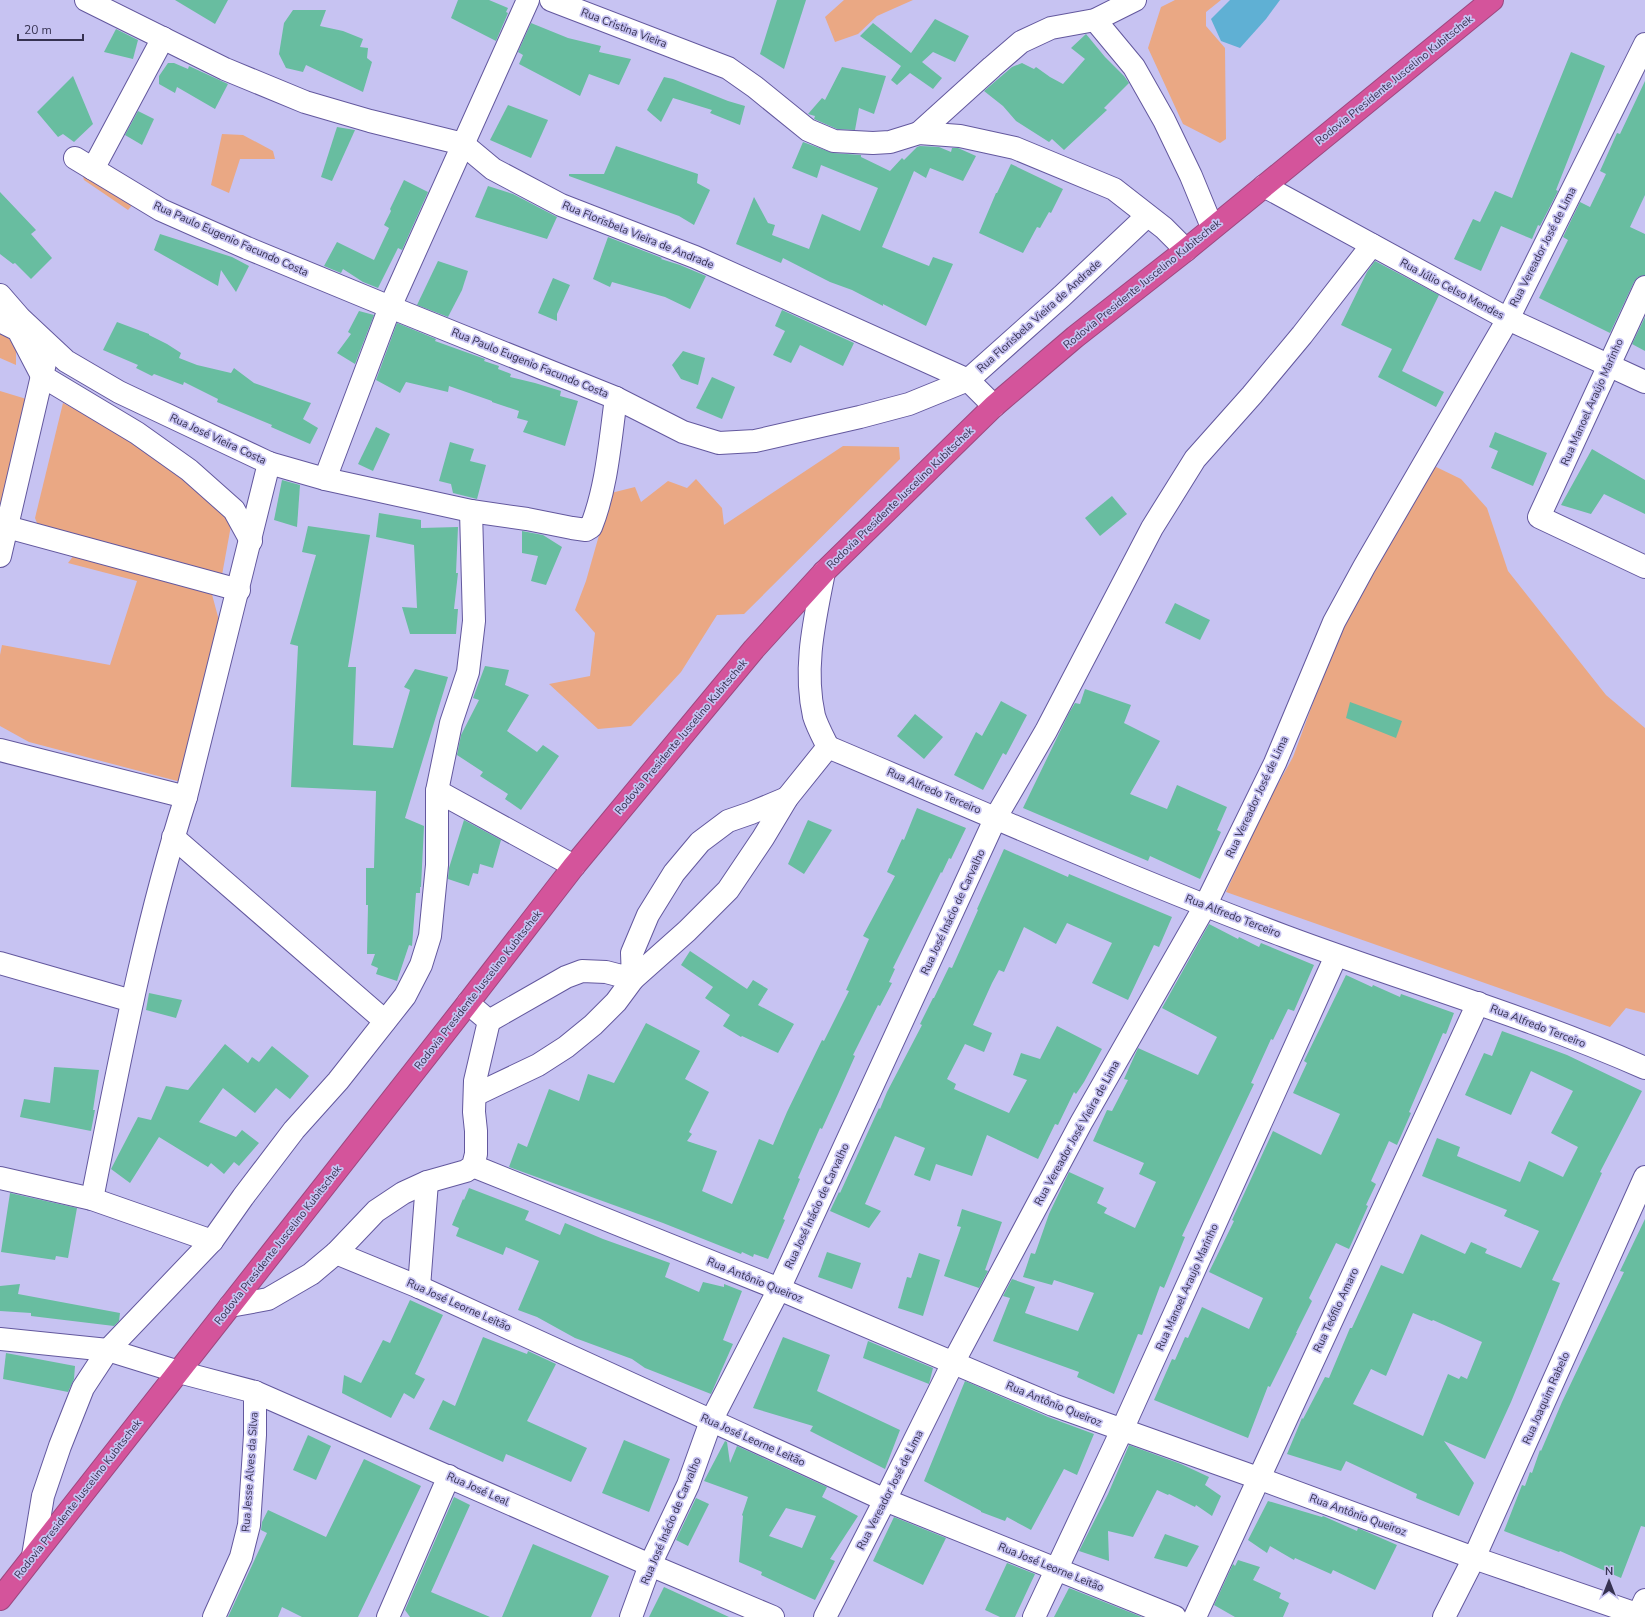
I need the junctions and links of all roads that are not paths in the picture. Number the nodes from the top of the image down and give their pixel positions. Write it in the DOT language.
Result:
graph roads {
  1 [pos="86,0"];
  2 [pos="528,0"];
  3 [pos="551,0"];
  4 [pos="1134,0"];
  5 [pos="1492,0"];
  6 [pos="585,6"];
  7 [pos="1095,20"];
  8 [pos="163,38"];
  9 [pos="1645,44"];
  10 [pos="919,133"];
  11 [pos="462,144"];
  12 [pos="75,158"];
  13 [pos="93,169"];
  14 [pos="1264,186"];
  15 [pos="1147,216"];
  16 [pos="1212,227"];
  17 [pos="1372,245"];
  18 [pos="1186,250"];
  19 [pos="1645,287"];
  20 [pos="0,295"];
  21 [pos="390,308"];
  22 [pos="1508,319"];
  23 [pos="0,321"];
  24 [pos="49,346"];
  25 [pos="1608,365"];
  26 [pos="42,376"];
  27 [pos="968,380"];
  28 [pos="1645,382"];
  29 [pos="616,398"];
  30 [pos="994,406"];
  31 [pos="269,463"];
  32 [pos="325,479"];
  33 [pos="471,511"];
  34 [pos="3,526"];
  35 [pos="251,541"];
  36 [pos="0,556"];
  37 [pos="1645,567"];
  38 [pos="824,572"];
  39 [pos="239,590"];
  40 [pos="828,747"];
  41 [pos="0,750"];
  42 [pos="438,791"];
  43 [pos="186,797"];
  44 [pos="787,798"];
  45 [pos="996,817"];
  46 [pos="173,837"];
  47 [pos="574,866"];
  48 [pos="1205,906"];
  49 [pos="1336,956"];
  50 [pos="0,963"];
  51 [pos="633,979"];
  52 [pos="132,1001"];
  53 [pos="468,1003"];
  54 [pos="1478,1003"];
  55 [pos="489,1021"];
  56 [pos="384,1022"];
  57 [pos="1645,1068"];
  58 [pos="475,1095"];
  59 [pos="472,1166"];
  60 [pos="1645,1177"];
  61 [pos="0,1178"];
  62 [pos="427,1182"];
  63 [pos="92,1199"];
  64 [pos="212,1241"];
  65 [pos="336,1253"];
  66 [pos="419,1287"];
  67 [pos="779,1289"];
  68 [pos="230,1306"];
  69 [pos="0,1338"];
  70 [pos="108,1350"];
  71 [pos="953,1363"];
  72 [pos="179,1372"];
  73 [pos="255,1392"];
  74 [pos="711,1421"];
  75 [pos="1122,1430"];
  76 [pos="449,1476"];
  77 [pos="1258,1478"];
  78 [pos="885,1500"];
  79 [pos="33,1556"];
  80 [pos="1474,1558"];
  81 [pos="650,1565"];
  82 [pos="1056,1570"];
  83 [pos="0,1599"];
  84 [pos="1641,1612"];
  85 [pos="214,1617"];
  86 [pos="388,1617"];
  87 [pos="631,1617"];
  88 [pos="773,1617"];
  89 [pos="825,1617"];
  90 [pos="1034,1617"];
  91 [pos="1175,1617"];
  92 [pos="1195,1617"];
  93 [pos="1444,1617"];
  1 -- 8 [label="street, Rua Florisbela Vieira de Andrade"];
  2 -- 11 [label="street"];
  3 -- 6 [label="street, Rua Cristina Vieira"];
  4 -- 7 [label="street"];
  5 -- 14 [label="highway, Rodovia Presidente Juscelino Kubitschek"];
  6 -- 10 [label="street, Rua Cristina Vieira"];
  7 -- 10 [label="street"];
  7 -- 16 [label="street"];
  8 -- 11 [label="street, Rua Florisbela Vieira de Andrade"];
  8 -- 13 [label="street"];
  9 -- 22 [label="street, Rua Vereador José de Lima"];
  10 -- 15 [label="street"];
  11 -- 21 [label="street"];
  11 -- 27 [label="street, Rua Florisbela Vieira de Andrade"];
  12 -- 13 [label="street, Rua Paulo Eugenio Facundo Costa"];
  13 -- 21 [label="street, Rua Paulo Eugenio Facundo Costa"];
  14 -- 16 [label="highway, Rodovia Presidente Juscelino Kubitschek"];
  14 -- 17 [label="street, Rua Júlio Celso Mendes"];
  15 -- 18 [label="street"];
  15 -- 27 [label="street, Rua Florisbela Vieira de Andrade"];
  16 -- 18 [label="highway, Rodovia Presidente Juscelino Kubitschek"];
  17 -- 22 [label="street, Rua Júlio Celso Mendes"];
  17 -- 45 [label="street, Rua José Inácio de Carvalho"];
  18 -- 30 [label="highway, Rodovia Presidente Juscelino Kubitschek"];
  19 -- 25 [label="street, Rua Manoel Araújo Marinho"];
  20 -- 24 [label="street, Rua José Vieira Costa"];
  21 -- 29 [label="street, Rua Paulo Eugenio Facundo Costa"];
  21 -- 32 [label="street"];
  22 -- 25 [label="street, Rua Júlio Celso Mendes"];
  22 -- 48 [label="street, Rua Vereador José de Lima"];
  23 -- 26 [label="street"];
  24 -- 26 [label="street"];
  24 -- 31 [label="street, Rua José Vieira Costa"];
  25 -- 28 [label="street, Rua Júlio Celso Mendes"];
  25 -- 37 [label="street, Rua Manoel Araújo Marinho"];
  26 -- 34 [label="street"];
  26 -- 35 [label="street"];
  27 -- 29 [label="street, Rua Paulo Eugenio Facundo Costa"];
  27 -- 30 [label="street"];
  29 -- 33 [label="street, Rua José Vieira Costa"];
  30 -- 38 [label="highway, Rodovia Presidente Juscelino Kubitschek"];
  31 -- 32 [label="street, Rua José Vieira Costa"];
  31 -- 35 [label="street"];
  32 -- 33 [label="street, Rua José Vieira Costa"];
  33 -- 42 [label="street"];
  34 -- 36 [label="street"];
  34 -- 39 [label="street"];
  35 -- 39 [label="street"];
  38 -- 40 [label="street"];
  38 -- 47 [label="highway, Rodovia Presidente Juscelino Kubitschek"];
  39 -- 43 [label="street"];
  40 -- 44 [label="street"];
  40 -- 45 [label="street, Rua Alfredo Terceiro"];
  41 -- 43 [label="street"];
  42 -- 47 [label="street"];
  42 -- 56 [label="street"];
  43 -- 46 [label="street"];
  44 -- 51 [label="street"];
  44 -- 51 [label="street"];
  45 -- 48 [label="street, Rua Alfredo Terceiro"];
  45 -- 67 [label="street, Rua José Inácio de Carvalho"];
  46 -- 52 [label="street"];
  46 -- 56 [label="street"];
  47 -- 53 [label="highway, Rodovia Presidente Juscelino Kubitschek"];
  48 -- 49 [label="street, Rua Alfredo Terceiro"];
  48 -- 71 [label="street, Rua Vereador José Vieira de Lima"];
  49 -- 54 [label="street, Rua Alfredo Terceiro"];
  49 -- 75 [label="street, Rua Manoel Araujo Marinho"];
  50 -- 52 [label="street"];
  51 -- 55 [label="street"];
  51 -- 58 [label="street"];
  52 -- 63 [label="street"];
  53 -- 55 [label="street"];
  53 -- 68 [label="highway, Rodovia Presidente Juscelino Kubitschek"];
  54 -- 57 [label="street, Rua Alfredo Terceiro"];
  54 -- 77 [label="street, Rua Teófilo Amaro"];
  55 -- 58 [label="street"];
  56 -- 64 [label="street"];
  58 -- 59 [label="street"];
  59 -- 62 [label="street"];
  59 -- 67 [label="street, Rua Antônio Queiroz"];
  60 -- 80 [label="street, Rua Joaquim Rabelo"];
  61 -- 63 [label="street"];
  62 -- 65 [label="street"];
  62 -- 66 [label="street"];
  63 -- 64 [label="street"];
  64 -- 70 [label="street"];
  65 -- 66 [label="street, Rua José Leorne Leitão"];
  65 -- 68 [label="street"];
  66 -- 74 [label="street, Rua José Leorne Leitão"];
  67 -- 71 [label="street, Rua Antônio Queiroz"];
  67 -- 74 [label="street, Rua José Inácio de Carvalho"];
  68 -- 72 [label="highway, Rodovia Presidente Juscelino Kubitschek"];
  69 -- 70 [label="street, Rua José Leal"];
  70 -- 72 [label="street, Rua José Leal"];
  70 -- 79 [label="street"];
  71 -- 75 [label="street, Rua Antônio Queiroz"];
  71 -- 78 [label="street, Rua Vereador José de Lima"];
  72 -- 73 [label="street, Rua José Leal"];
  72 -- 79 [label="highway, Rodovia Presidente Juscelino Kubitschek"];
  73 -- 76 [label="street, Rua José Leal"];
  73 -- 85 [label="street, Rua Jesse Alves da Silva"];
  74 -- 78 [label="street, Rua José Leorne Leitão"];
  74 -- 81 [label="street, Rua José Inácio de Carvalho"];
  75 -- 77 [label="street, Rua Antônio Queiroz"];
  75 -- 82 [label="street, Rua Manoel Araujo Marinho"];
  76 -- 81 [label="street, Rua José Leal"];
  76 -- 86 [label="street"];
  77 -- 80 [label="street, Rua Antônio Queiroz"];
  77 -- 92 [label="street, Rua Teófilo Amaro"];
  78 -- 82 [label="street, Rua José Leorne Leitão"];
  78 -- 89 [label="street, Rua Vereador José de Lima"];
  79 -- 83 [label="highway, Rodovia Presidente Juscelino Kubitschek"];
  80 -- 84 [label="street, Rua Antônio Queiroz"];
  80 -- 93 [label="street, Rua Joaquim Rabelo"];
  81 -- 87 [label="street, Rua José Inácio de Carvalho"];
  81 -- 88 [label="street, Rua José Leal"];
  82 -- 90 [label="street, Rua Manoel Araujo Marinho"];
  82 -- 91 [label="street, Rua José Leorne Leitão"];
}
